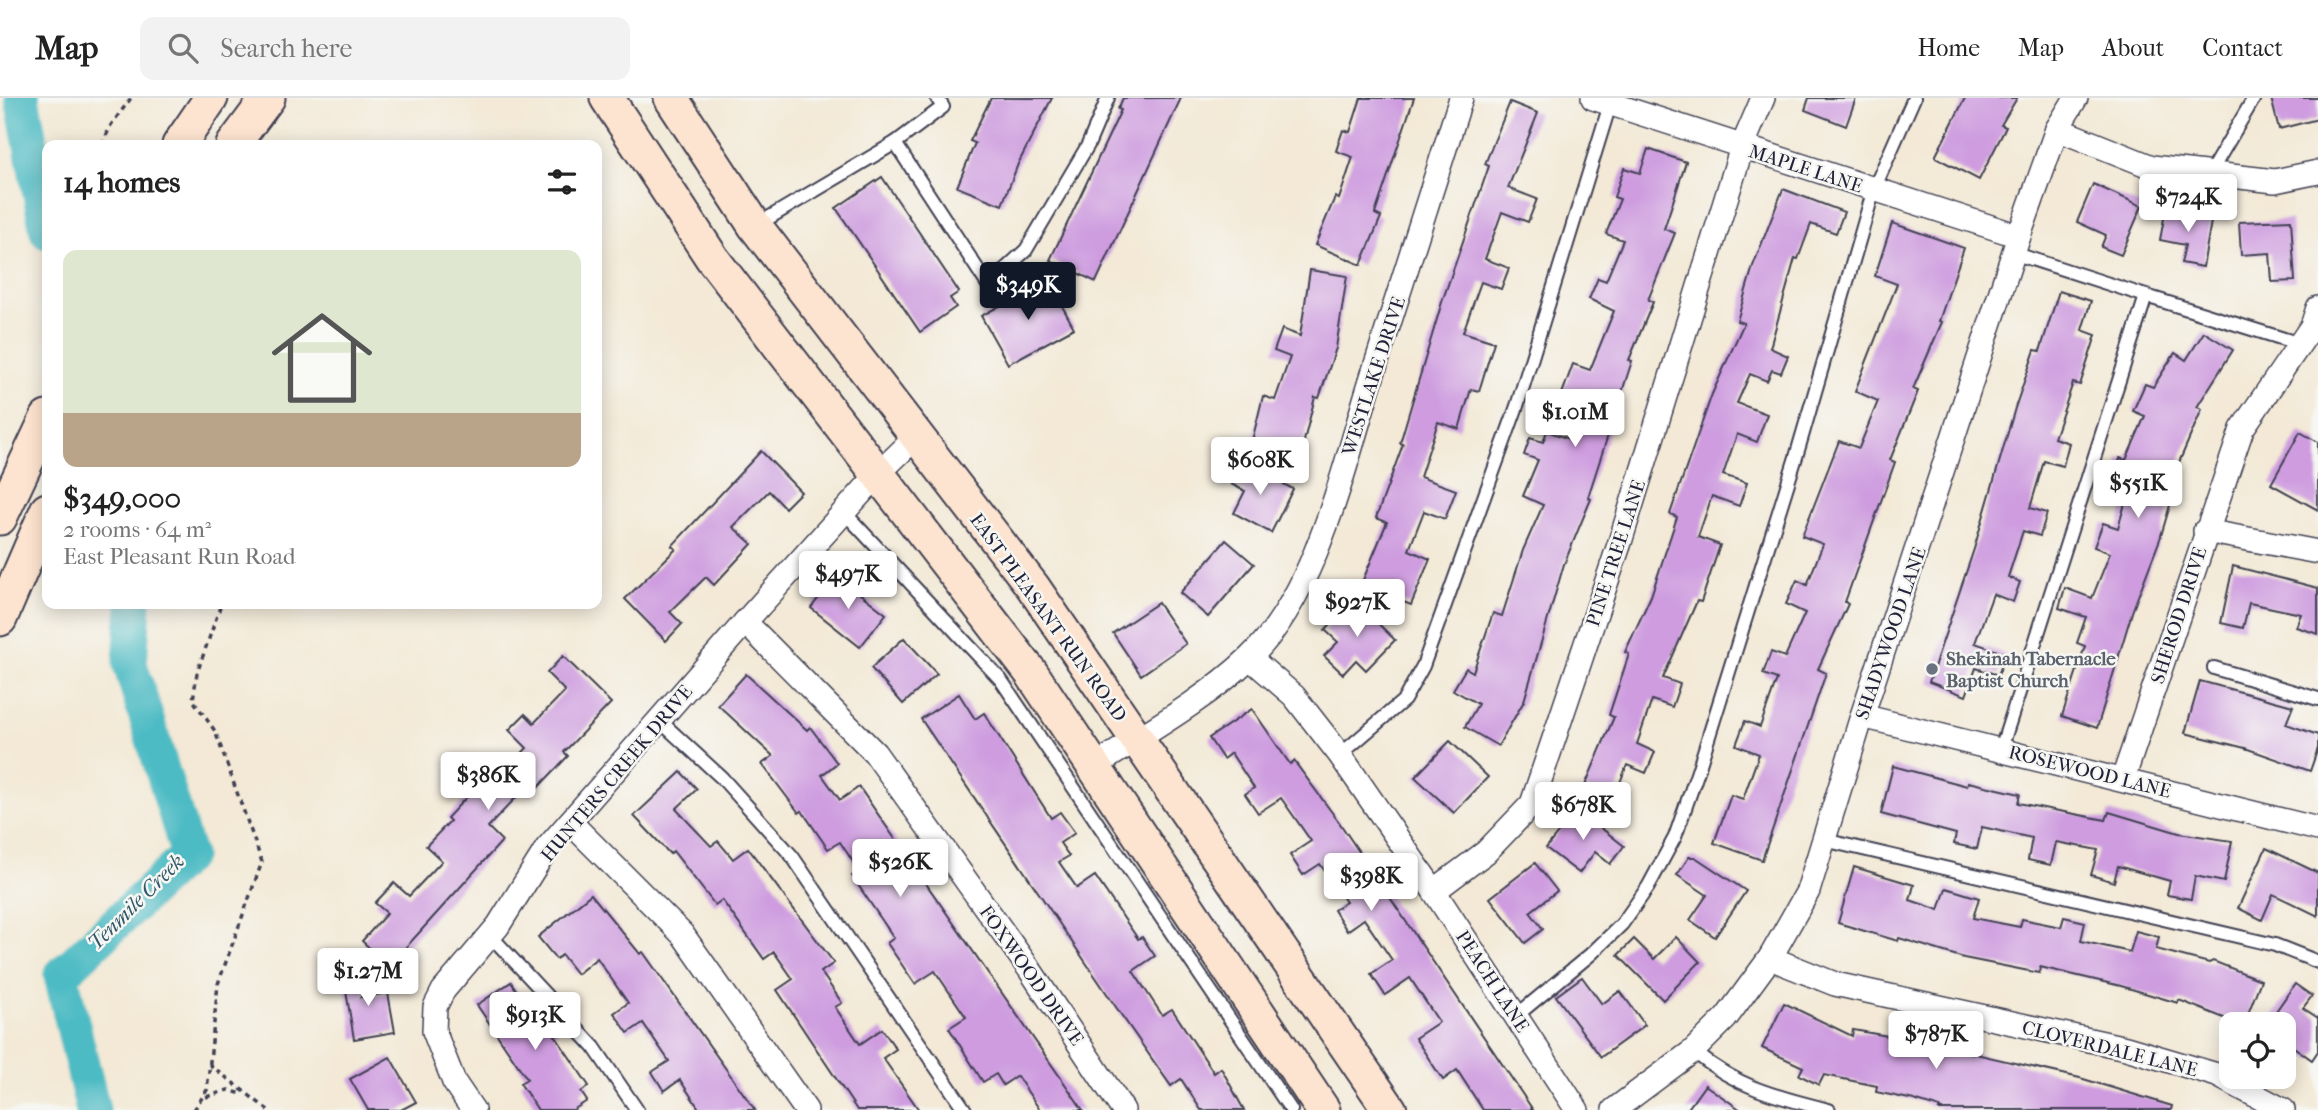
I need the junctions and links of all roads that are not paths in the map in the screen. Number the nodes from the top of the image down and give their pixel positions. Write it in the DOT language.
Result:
graph roads {
  1 [pos="211,98"];
  2 [pos="268,98"];
  3 [pos="607,98"];
  4 [pos="671,98"];
  5 [pos="937,98"];
  6 [pos="1108,98"];
  7 [pos="1461,98"];
  8 [pos="1763,98"];
  9 [pos="1914,98"];
  10 [pos="2076,98"];
  11 [pos="2254,98"];
  12 [pos="1605,100"];
  13 [pos="2057,128"];
  14 [pos="182,140"];
  15 [pos="237,140"];
  16 [pos="895,144"];
  17 [pos="1742,148"];
  18 [pos="2210,173"];
  19 [pos="2316,178"];
  20 [pos="1874,189"];
  21 [pos="755,226"];
  22 [pos="2016,245"];
  23 [pos="712,258"];
  24 [pos="2146,296"];
  25 [pos="2318,308"];
  26 [pos="2300,344"];
  27 [pos="42,429"];
  28 [pos="916,437"];
  29 [pos="880,472"];
  30 [pos="844,512"];
  31 [pos="0,518"];
  32 [pos="42,521"];
  33 [pos="2205,531"];
  34 [pos="2318,552"];
  35 [pos="0,620"];
  36 [pos="745,622"];
  37 [pos="1250,658"];
  38 [pos="2214,668"];
  39 [pos="2318,699"];
  40 [pos="1862,716"];
  41 [pos="660,720"];
  42 [pos="1136,739"];
  43 [pos="2001,750"];
  44 [pos="1340,755"];
  45 [pos="1093,767"];
  46 [pos="2123,779"];
  47 [pos="570,822"];
  48 [pos="2318,829"];
  49 [pos="1824,840"];
  50 [pos="1434,891"];
  51 [pos="490,936"];
  52 [pos="1770,958"];
  53 [pos="2318,962"];
  54 [pos="1516,1016"];
  55 [pos="1693,1051"];
  56 [pos="473,1110"];
  57 [pos="638,1110"];
  58 [pos="806,1110"];
  59 [pos="965,1110"];
  60 [pos="1123,1110"];
  61 [pos="1292,1110"];
  62 [pos="1323,1110"];
  63 [pos="1390,1110"];
  64 [pos="1577,1110"];
  65 [pos="1614,1110"];
  66 [pos="1829,1110"];
  67 [pos="2283,1110"];
  1 -- 14 [label="main road"];
  2 -- 15 [label="main road"];
  3 -- 23 [label="main road"];
  4 -- 21 [label="main road, EAST PLEASANT RUN ROAD"];
  5 -- 16 [label="lane"];
  6 -- 16 [label="lane"];
  7 -- 37 [label="street, WESTLAKE DRIVE"];
  8 -- 17 [label="street, PINE TREE LANE"];
  9 -- 20 [label="lane"];
  10 -- 13 [label="street, SHADYWOOD LANE"];
  11 -- 18 [label="lane"];
  12 -- 17 [label="street, MAPLE LANE"];
  12 -- 44 [label="lane"];
  13 -- 18 [label="street"];
  13 -- 22 [label="street, SHADYWOOD LANE"];
  16 -- 21 [label="lane"];
  17 -- 20 [label="street, MAPLE LANE"];
  17 -- 50 [label="street, PINE TREE LANE"];
  18 -- 19 [label="street"];
  20 -- 22 [label="street, MAPLE LANE"];
  20 -- 54 [label="lane"];
  21 -- 23 [label="main road"];
  21 -- 28 [label="main road, EAST PLEASANT RUN ROAD"];
  22 -- 24 [label="lane"];
  22 -- 40 [label="street, SHADYWOOD LANE"];
  23 -- 29 [label="main road"];
  24 -- 26 [label="lane"];
  24 -- 43 [label="lane"];
  25 -- 26 [label="street, SHEROD DRIVE"];
  26 -- 33 [label="street, SHEROD DRIVE"];
  27 -- 31 [label="main road"];
  28 -- 29 [label="street, HUNTERS CREEK DRIVE"];
  28 -- 42 [label="main road, EAST PLEASANT RUN ROAD"];
  29 -- 30 [label="street, HUNTERS CREEK DRIVE"];
  29 -- 45 [label="main road"];
  30 -- 36 [label="street, HUNTERS CREEK DRIVE"];
  30 -- 61 [label="lane"];
  32 -- 35 [label="main road"];
  33 -- 34 [label="street"];
  33 -- 46 [label="street, SHEROD DRIVE"];
  36 -- 41 [label="street, HUNTERS CREEK DRIVE"];
  36 -- 60 [label="street, FOXWOOD DRIVE"];
  37 -- 42 [label="street, WESTLAKE DRIVE"];
  37 -- 44 [label="street, PEACH LANE"];
  38 -- 39 [label="lane"];
  40 -- 43 [label="street, ROSEWOOD LANE"];
  40 -- 49 [label="street, SHADYWOOD LANE"];
  41 -- 47 [label="street, HUNTERS CREEK DRIVE"];
  41 -- 59 [label="lane"];
  42 -- 45 [label="street, WESTLAKE DRIVE"];
  42 -- 63 [label="main road, EAST PLEASANT RUN ROAD"];
  43 -- 46 [label="street, ROSEWOOD LANE"];
  44 -- 50 [label="street, PEACH LANE"];
  45 -- 62 [label="main road"];
  46 -- 48 [label="street, ROSEWOOD LANE"];
  47 -- 51 [label="street, HUNTERS CREEK DRIVE"];
  47 -- 58 [label="street"];
  49 -- 52 [label="street, SHADYWOOD LANE"];
  49 -- 53 [label="lane"];
  50 -- 54 [label="street, PEACH LANE"];
  51 -- 56 [label="street, HUNTERS CREEK DRIVE"];
  51 -- 57 [label="lane"];
  52 -- 55 [label="street, SHADYWOOD LANE"];
  52 -- 67 [label="street, CLOVERDALE LANE"];
  54 -- 64 [label="street, PEACH LANE"];
  55 -- 65 [label="street, SHADYWOOD LANE"];
  55 -- 66 [label="lane"];
}
